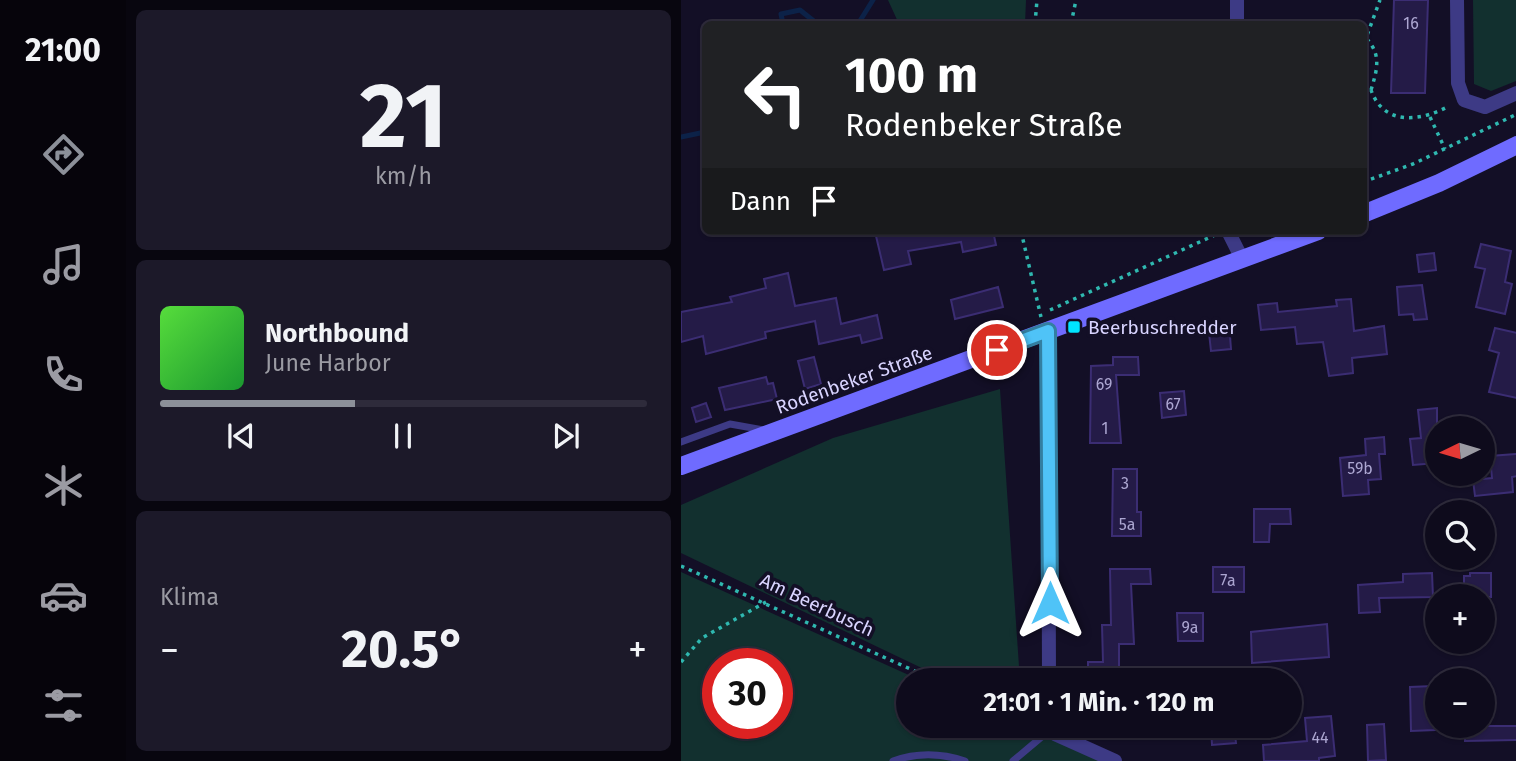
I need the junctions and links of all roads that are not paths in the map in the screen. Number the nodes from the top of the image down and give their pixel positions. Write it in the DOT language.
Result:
graph roads {
  1 [pos="1237,0"];
  2 [pos="1457,0"];
  3 [pos="1237,21"];
  4 [pos="1516,93"];
  5 [pos="1516,145"];
  6 [pos="1367,212"];
  7 [pos="1228,235"];
  8 [pos="1306,235"];
  9 [pos="1242,259"];
  10 [pos="1048,331"];
  11 [pos="775,432"];
  12 [pos="681,442"];
  13 [pos="681,466"];
  14 [pos="1049,668"];
  15 [pos="1039,738"];
  16 [pos="1070,738"];
  17 [pos="893,761"];
  18 [pos="965,761"];
  19 [pos="1013,761"];
  20 [pos="1115,761"];
  1 -- 3 [label="street"];
  2 -- 4 [label="street"];
  5 -- 6 [label="street"];
  7 -- 9 [label="street"];
  8 -- 9 [label="street, Rodenbeker Straße"];
  9 -- 10 [label="street, Rodenbeker Straße"];
  10 -- 11 [label="street, Rodenbeker Straße"];
  10 -- 14 [label="street"];
  11 -- 12 [label="lane"];
  11 -- 13 [label="street, Rodenbeker Straße"];
  15 -- 19 [label="lane"];
  16 -- 20 [label="street"];
  17 -- 18 [label="lane"];
}
